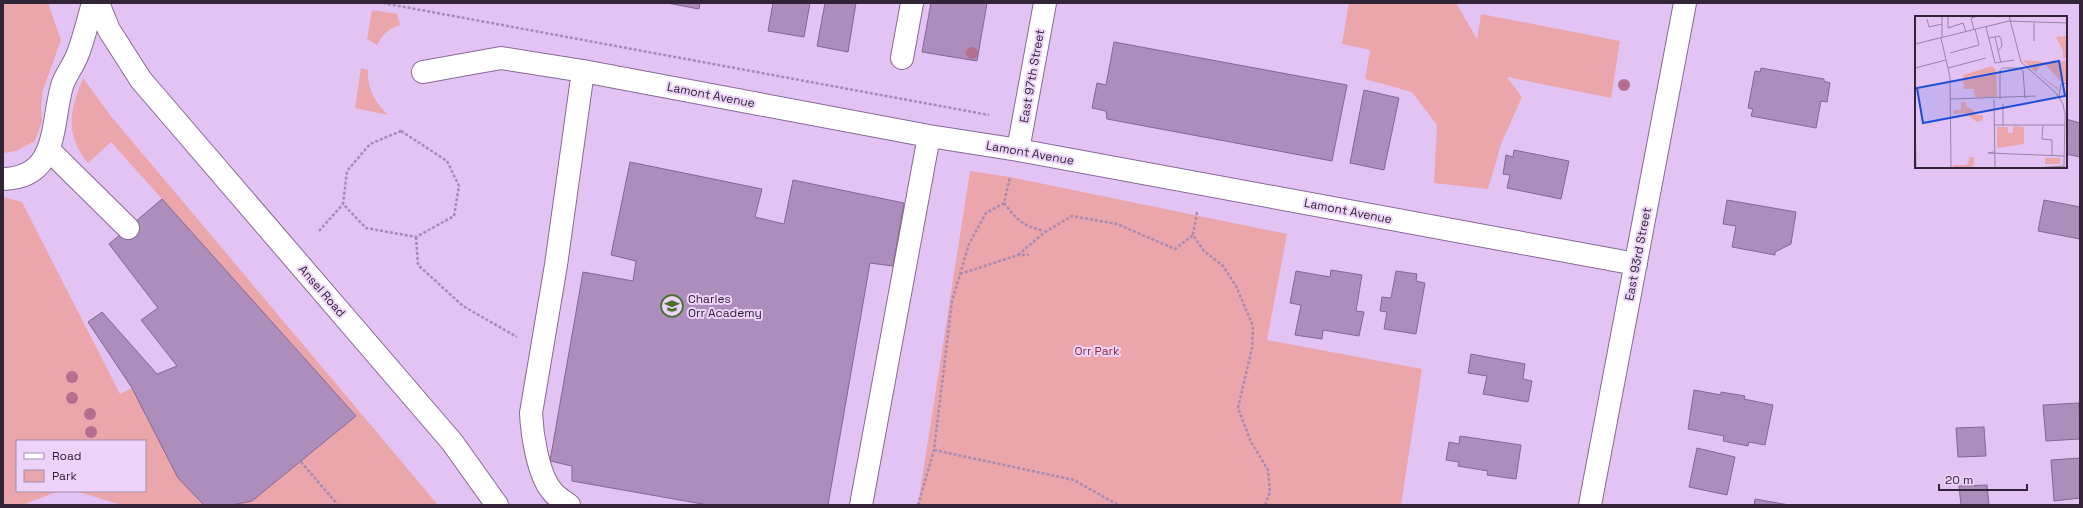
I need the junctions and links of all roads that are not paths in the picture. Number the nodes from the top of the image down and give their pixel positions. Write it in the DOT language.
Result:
graph roads {
  1 [pos="93,3"];
  2 [pos="98,3"];
  3 [pos="912,3"];
  4 [pos="1045,3"];
  5 [pos="1685,3"];
  6 [pos="902,58"];
  7 [pos="584,71"];
  8 [pos="423,72"];
  9 [pos="930,136"];
  10 [pos="49,150"];
  11 [pos="1018,150"];
  12 [pos="3,179"];
  13 [pos="128,228"];
  14 [pos="1636,264"];
  15 [pos="498,505"];
  16 [pos="569,505"];
  17 [pos="861,505"];
  18 [pos="1590,505"];
  1 -- 10 [label="street"];
  2 -- 15 [label="street, Ansel Road"];
  3 -- 6 [label="street"];
  4 -- 11 [label="street, East 97th Street"];
  5 -- 14 [label="street, East 93rd Street"];
  7 -- 8 [label="street, Lamont Avenue"];
  7 -- 9 [label="street, Lamont Avenue"];
  7 -- 16 [label="street"];
  9 -- 11 [label="street, Lamont Avenue"];
  9 -- 17 [label="street"];
  10 -- 12 [label="street"];
  10 -- 13 [label="street"];
  11 -- 14 [label="street, Lamont Avenue"];
  14 -- 18 [label="street, East 93rd Street"];
}
